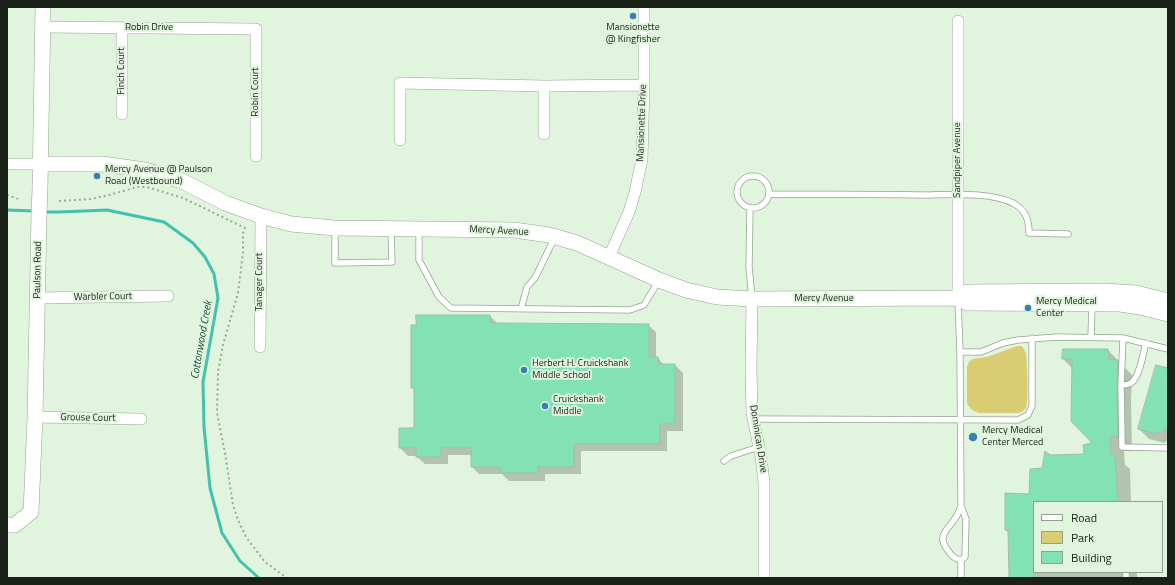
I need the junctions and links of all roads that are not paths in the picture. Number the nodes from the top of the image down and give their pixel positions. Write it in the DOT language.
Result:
graph roads {
  1 [pos="43,7"];
  2 [pos="644,7"];
  3 [pos="958,21"];
  4 [pos="43,27"];
  5 [pos="122,28"];
  6 [pos="256,29"];
  7 [pos="644,85"];
  8 [pos="544,86"];
  9 [pos="122,114"];
  10 [pos="544,134"];
  11 [pos="400,140"];
  12 [pos="256,156"];
  13 [pos="7,164"];
  14 [pos="40,164"];
  15 [pos="769,194"];
  16 [pos="958,195"];
  17 [pos="750,208"];
  18 [pos="261,216"];
  19 [pos="335,228"];
  20 [pos="392,229"];
  21 [pos="419,229"];
  22 [pos="1068,234"];
  23 [pos="555,236"];
  24 [pos="609,257"];
  25 [pos="659,280"];
  26 [pos="168,296"];
  27 [pos="37,298"];
  28 [pos="958,298"];
  29 [pos="752,299"];
  30 [pos="1168,300"];
  31 [pos="1092,304"];
  32 [pos="521,309"];
  33 [pos="1168,314"];
  34 [pos="1091,337"];
  35 [pos="1032,338"];
  36 [pos="1123,338"];
  37 [pos="1146,343"];
  38 [pos="260,347"];
  39 [pos="1168,349"];
  40 [pos="960,352"];
  41 [pos="1121,384"];
  42 [pos="35,417"];
  43 [pos="141,419"];
  44 [pos="754,419"];
  45 [pos="961,419"];
  46 [pos="759,447"];
  47 [pos="1168,448"];
  48 [pos="724,461"];
  49 [pos="961,506"];
  50 [pos="11,525"];
  51 [pos="961,560"];
  52 [pos="764,578"];
  53 [pos="961,578"];
  1 -- 4 [label="street, Paulson Road"];
  2 -- 7 [label="street, Mansionette Drive"];
  3 -- 16 [label="street, Sandpiper Avenue"];
  4 -- 5 [label="street, Robin Drive"];
  4 -- 14 [label="street, Paulson Road"];
  5 -- 6 [label="street, Robin Drive"];
  5 -- 9 [label="street, Finch Court"];
  6 -- 12 [label="street, Robin Court"];
  7 -- 8 [label="street"];
  7 -- 24 [label="street, Mansionette Drive"];
  8 -- 10 [label="street"];
  8 -- 11 [label="street"];
  13 -- 14 [label="street"];
  14 -- 18 [label="street, Mercy Avenue"];
  14 -- 27 [label="street, Paulson Road, bridge"];
  15 -- 16 [label="lane"];
  15 -- 17 [label="lane"];
  15 -- 17 [label="lane"];
  16 -- 22 [label="lane"];
  16 -- 28 [label="street, Sandpiper Avenue"];
  17 -- 29 [label="lane"];
  18 -- 19 [label="street, Mercy Avenue"];
  18 -- 38 [label="street, Tanager Court"];
  19 -- 20 [label="street, Mercy Avenue"];
  19 -- 20 [label="lane"];
  20 -- 21 [label="street, Mercy Avenue"];
  21 -- 23 [label="street, Mercy Avenue"];
  21 -- 32 [label="lane"];
  23 -- 24 [label="street, Mercy Avenue"];
  23 -- 32 [label="lane"];
  24 -- 25 [label="street, Mercy Avenue"];
  25 -- 29 [label="street, Mercy Avenue"];
  25 -- 32 [label="lane"];
  26 -- 27 [label="street, Warbler Court"];
  27 -- 42 [label="street, Paulson Road"];
  28 -- 29 [label="street, Mercy Avenue"];
  28 -- 30 [label="street, Mercy Avenue"];
  28 -- 31 [label="street, Mercy Avenue"];
  28 -- 40 [label="lane"];
  29 -- 44 [label="street, Dominican Drive"];
  31 -- 33 [label="street, Mercy Avenue"];
  31 -- 34 [label="lane"];
  34 -- 35 [label="lane"];
  34 -- 36 [label="lane"];
  35 -- 40 [label="lane"];
  35 -- 45 [label="lane"];
  36 -- 37 [label="lane"];
  36 -- 41 [label="lane"];
  37 -- 39 [label="lane"];
  37 -- 41 [label="lane"];
  40 -- 45 [label="lane"];
  41 -- 47 [label="lane"];
  42 -- 43 [label="street, Grouse Court"];
  42 -- 50 [label="street, Paulson Road"];
  44 -- 45 [label="lane"];
  44 -- 46 [label="street, Dominican Drive"];
  45 -- 49 [label="lane"];
  46 -- 48 [label="lane"];
  46 -- 52 [label="street, Dominican Drive"];
  49 -- 51 [label="lane"];
  49 -- 51 [label="lane"];
  51 -- 53 [label="lane"];
}
